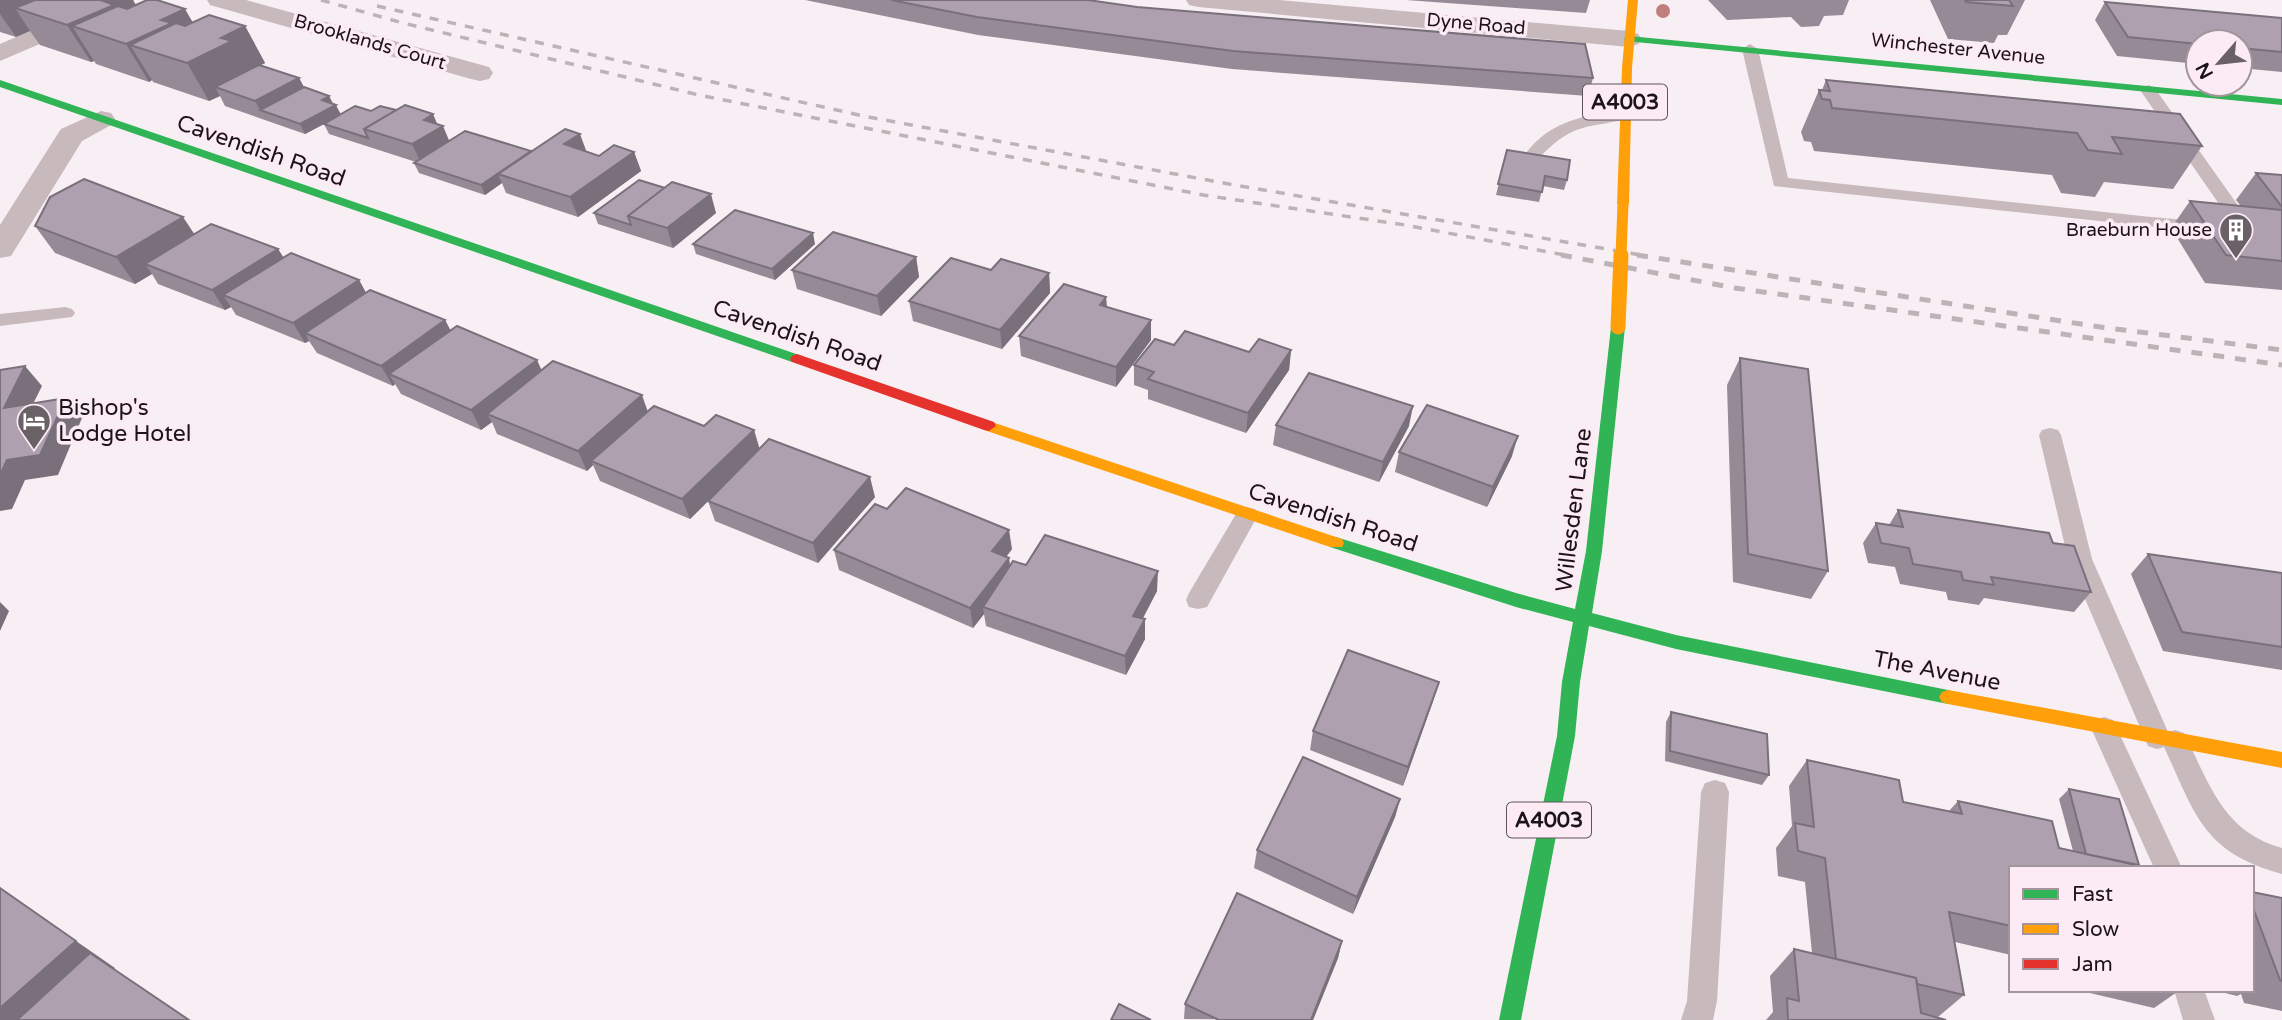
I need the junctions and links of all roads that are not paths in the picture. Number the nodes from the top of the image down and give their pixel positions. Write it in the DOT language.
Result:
graph roads {
  1 [pos="122,0"];
  2 [pos="219,0"];
  3 [pos="1198,0"];
  4 [pos="1633,0"];
  5 [pos="1629,39"];
  6 [pos="1751,50"];
  7 [pos="0,53"];
  8 [pos="480,73"];
  9 [pos="0,83"];
  10 [pos="2148,90"];
  11 [pos="2282,102"];
  12 [pos="1625,115"];
  13 [pos="101,119"];
  14 [pos="1534,153"];
  15 [pos="0,249"];
  16 [pos="65,313"];
  17 [pos="0,320"];
  18 [pos="2050,435"];
  19 [pos="1247,515"];
  20 [pos="1198,600"];
  21 [pos="1583,619"];
  22 [pos="2104,728"];
  23 [pos="2166,739"];
  24 [pos="2282,760"];
  25 [pos="1716,792"];
  26 [pos="2282,861"];
  27 [pos="2167,866"];
  28 [pos="2190,992"];
  29 [pos="1510,1020"];
  30 [pos="1698,1020"];
  31 [pos="2199,1020"];
  1 -- 7 [label="street"];
  2 -- 8 [label="street, Brooklands Court"];
  3 -- 5 [label="street, Dyne Road"];
  4 -- 5 [label="street, Willesden Lane / A4003"];
  5 -- 6 [label="street, Winchester Avenue"];
  5 -- 12 [label="street, Willesden Lane / A4003"];
  6 -- 10 [label="street, Winchester Avenue"];
  6 -- 10 [label="lane"];
  9 -- 13 [label="street, Cavendish Road"];
  10 -- 11 [label="street, Winchester Avenue"];
  12 -- 14 [label="lane"];
  12 -- 21 [label="street, Willesden Lane / A4003, bridge"];
  13 -- 15 [label="street"];
  13 -- 19 [label="street, Cavendish Road"];
  16 -- 17 [label="lane"];
  18 -- 23 [label="lane"];
  19 -- 20 [label="lane"];
  19 -- 21 [label="street, Cavendish Road"];
  21 -- 22 [label="street, The Avenue"];
  21 -- 29 [label="street, Willesden Lane / A4003"];
  22 -- 23 [label="street, The Avenue"];
  22 -- 27 [label="lane"];
  23 -- 24 [label="street, The Avenue"];
  23 -- 26 [label="lane"];
  25 -- 30 [label="lane"];
  28 -- 31 [label="lane"];
}
